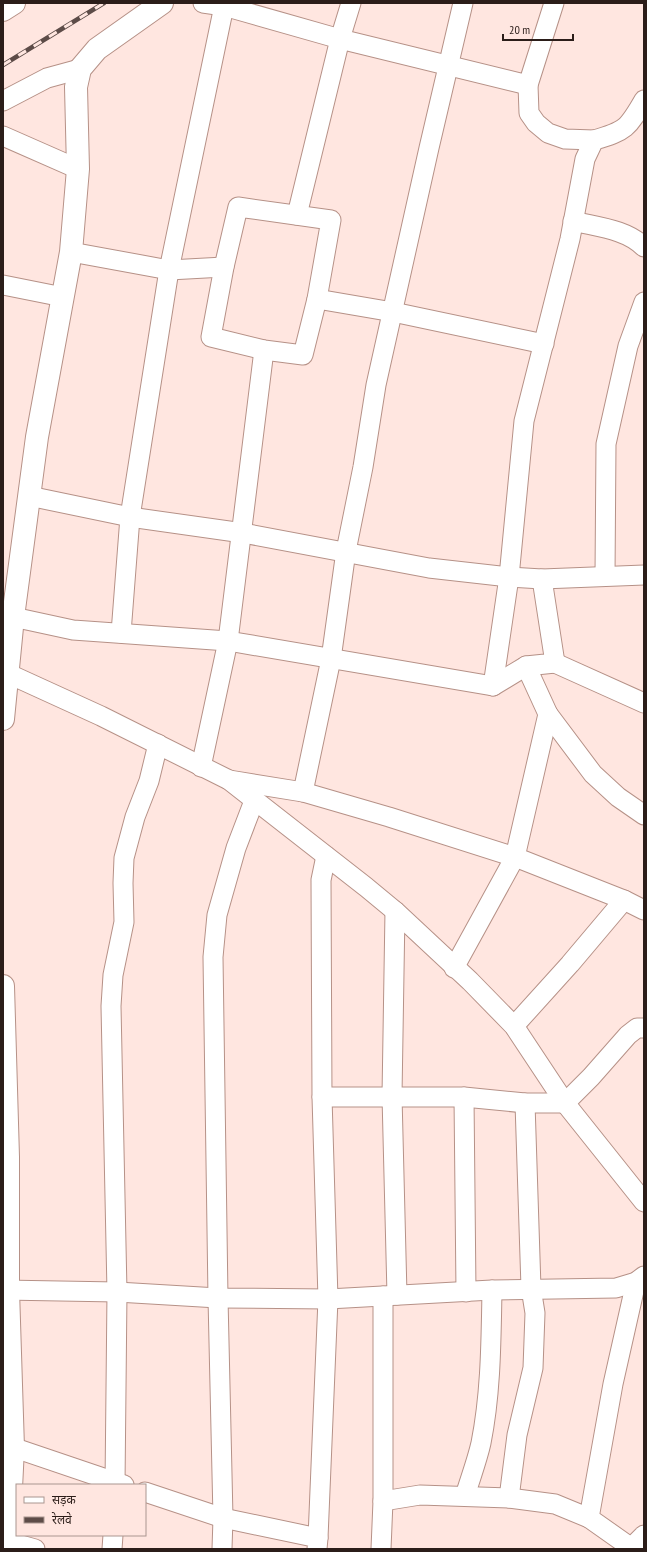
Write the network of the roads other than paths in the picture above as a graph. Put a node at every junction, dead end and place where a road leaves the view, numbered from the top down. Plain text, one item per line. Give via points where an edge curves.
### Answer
1 (14, 3) edge
2 (162, 3) edge
3 (204, 3) edge
4 (351, 3) edge
5 (463, 3) edge
6 (554, 3) edge
7 (224, 6) junction
8 (3, 10) edge
9 (340, 38) junction
10 (449, 64) junction
11 (80, 69) junction
12 (528, 85) junction
13 (644, 100) edge
14 (3, 101) edge
15 (3, 136) edge
16 (594, 140) junction
17 (78, 169) junction
18 (297, 216) junction
19 (573, 221) junction
20 (644, 247) edge
21 (71, 252) junction
22 (224, 267) junction
23 (169, 270) junction
24 (3, 285) edge
25 (63, 297) junction
26 (317, 299) junction
27 (644, 302) edge
28 (393, 312) junction
29 (544, 344) junction
30 (264, 350) junction
31 (29, 496) junction
32 (130, 517) junction
33 (242, 533) junction
34 (346, 551) junction
35 (644, 575) edge
36 (605, 576) junction
37 (509, 577) junction
38 (542, 579) junction
39 (13, 617) junction
40 (121, 633) junction
41 (7, 640) edge
42 (228, 641) junction
43 (331, 659) junction
44 (555, 662) junction
45 (526, 666) junction
46 (9, 674) junction
47 (493, 686) junction
48 (644, 703) edge
49 (548, 714) junction
50 (3, 719) edge
51 (158, 744) junction
52 (201, 766) junction
53 (229, 780) junction
54 (303, 792) junction
55 (254, 801) junction
56 (644, 815) edge
57 (326, 856) junction
58 (515, 857) junction
59 (624, 900) junction
60 (395, 910) junction
61 (644, 910) edge
62 (454, 968) junction
63 (3, 986) edge
64 (514, 1026) junction
65 (644, 1028) edge
66 (392, 1096) junction
67 (322, 1097) junction
68 (464, 1097) junction
69 (524, 1103) junction
70 (565, 1103) junction
71 (644, 1202) edge
72 (640, 1279) edge
73 (531, 1288) junction
74 (6, 1290) edge
75 (492, 1290) junction
76 (118, 1292) junction
77 (466, 1292) junction
78 (390, 1295) junction
79 (218, 1298) junction
80 (328, 1298) junction
81 (8, 1446) edge
82 (118, 1484) edge
83 (146, 1492) edge
84 (465, 1496) junction
85 (509, 1498) junction
86 (383, 1501) junction
87 (224, 1518) junction
88 (589, 1518) junction
89 (113, 1536) edge
90 (7, 1544) edge
91 (317, 1544) edge
92 (636, 1544) edge
93 (35, 1549) edge
94 (112, 1549) edge
95 (222, 1549) edge
96 (380, 1549) edge

1 - 8 street
2 - 11 street via 97,49
3 - 7 street
4 - 9 street
5 - 10 street
6 - 12 street
7 - 9 street
7 - 23 street
9 - 10 street
9 - 18 street
10 - 12 street
10 - 28 street
11 - 14 street via 47,78
11 - 17 street via 76,87
12 - 16 street via 529,113 536,123 548,133 565,139
13 - 16 street via 631,124 618,134
15 - 17 street
16 - 19 street via 585,159
17 - 21 street
18 - 22 street via 238,207
18 - 26 street via 331,220
19 - 20 street via 624,234
19 - 29 street
21 - 23 street
21 - 25 street
22 - 23 street
22 - 30 street via 212,337
23 - 32 street
24 - 25 street
25 - 31 street via 37,437
26 - 28 street
26 - 30 street via 303,355
27 - 36 street via 628,346 606,444
28 - 29 street
28 - 34 street via 376,385
29 - 37 street via 524,421
30 - 33 street
31 - 32 street
31 - 39 street
32 - 33 street
32 - 40 street
33 - 34 street
33 - 42 street
34 - 37 street via 429,568
34 - 43 street
35 - 36 street
36 - 38 street
37 - 38 street
37 - 47 street
38 - 44 street
39 - 40 street via 73,630
39 - 41 street
40 - 42 street
41 - 46 street
42 - 43 street
42 - 52 street
43 - 47 street
43 - 54 street
44 - 45 street
44 - 48 street
45 - 47 street
45 - 49 street
46 - 50 street
46 - 51 street
49 - 56 street via 593,774 618,797
49 - 58 street
51 - 52 street
51 - 76 street via 124,858 124,922 113,975 111,1006
52 - 53 street
53 - 54 street
53 - 55 street
54 - 58 street
55 - 57 street
55 - 79 street via 236,848 217,915 213,957
57 - 60 street
57 - 67 street via 321,880
58 - 59 street
58 - 62 street
59 - 61 street
59 - 64 street
60 - 62 street
60 - 66 street
62 - 64 street
63 - 74 street via 8,1157
64 - 70 street
65 - 70 street via 637,1028 628,1035
66 - 67 street
66 - 68 street
66 - 78 street
67 - 80 street
68 - 69 street
68 - 77 street
69 - 70 street
69 - 73 street
70 - 71 street
72 - 73 street via 616,1288
72 - 88 street via 613,1384
73 - 75 street
73 - 85 street via 535,1313 533,1368 517,1435
74 - 76 street
74 - 81 street
75 - 77 street
75 - 84 street via 486,1410
76 - 79 street
76 - 82 street
77 - 78 street
78 - 80 street
78 - 86 street
79 - 80 street
79 - 87 street
80 - 91 street
81 - 82 street
81 - 90 street
83 - 87 street
84 - 85 street
84 - 86 street via 420,1495
85 - 88 street via 555,1504
86 - 96 street
87 - 91 street
87 - 95 street
88 - 92 street
89 - 94 street
90 - 93 street

